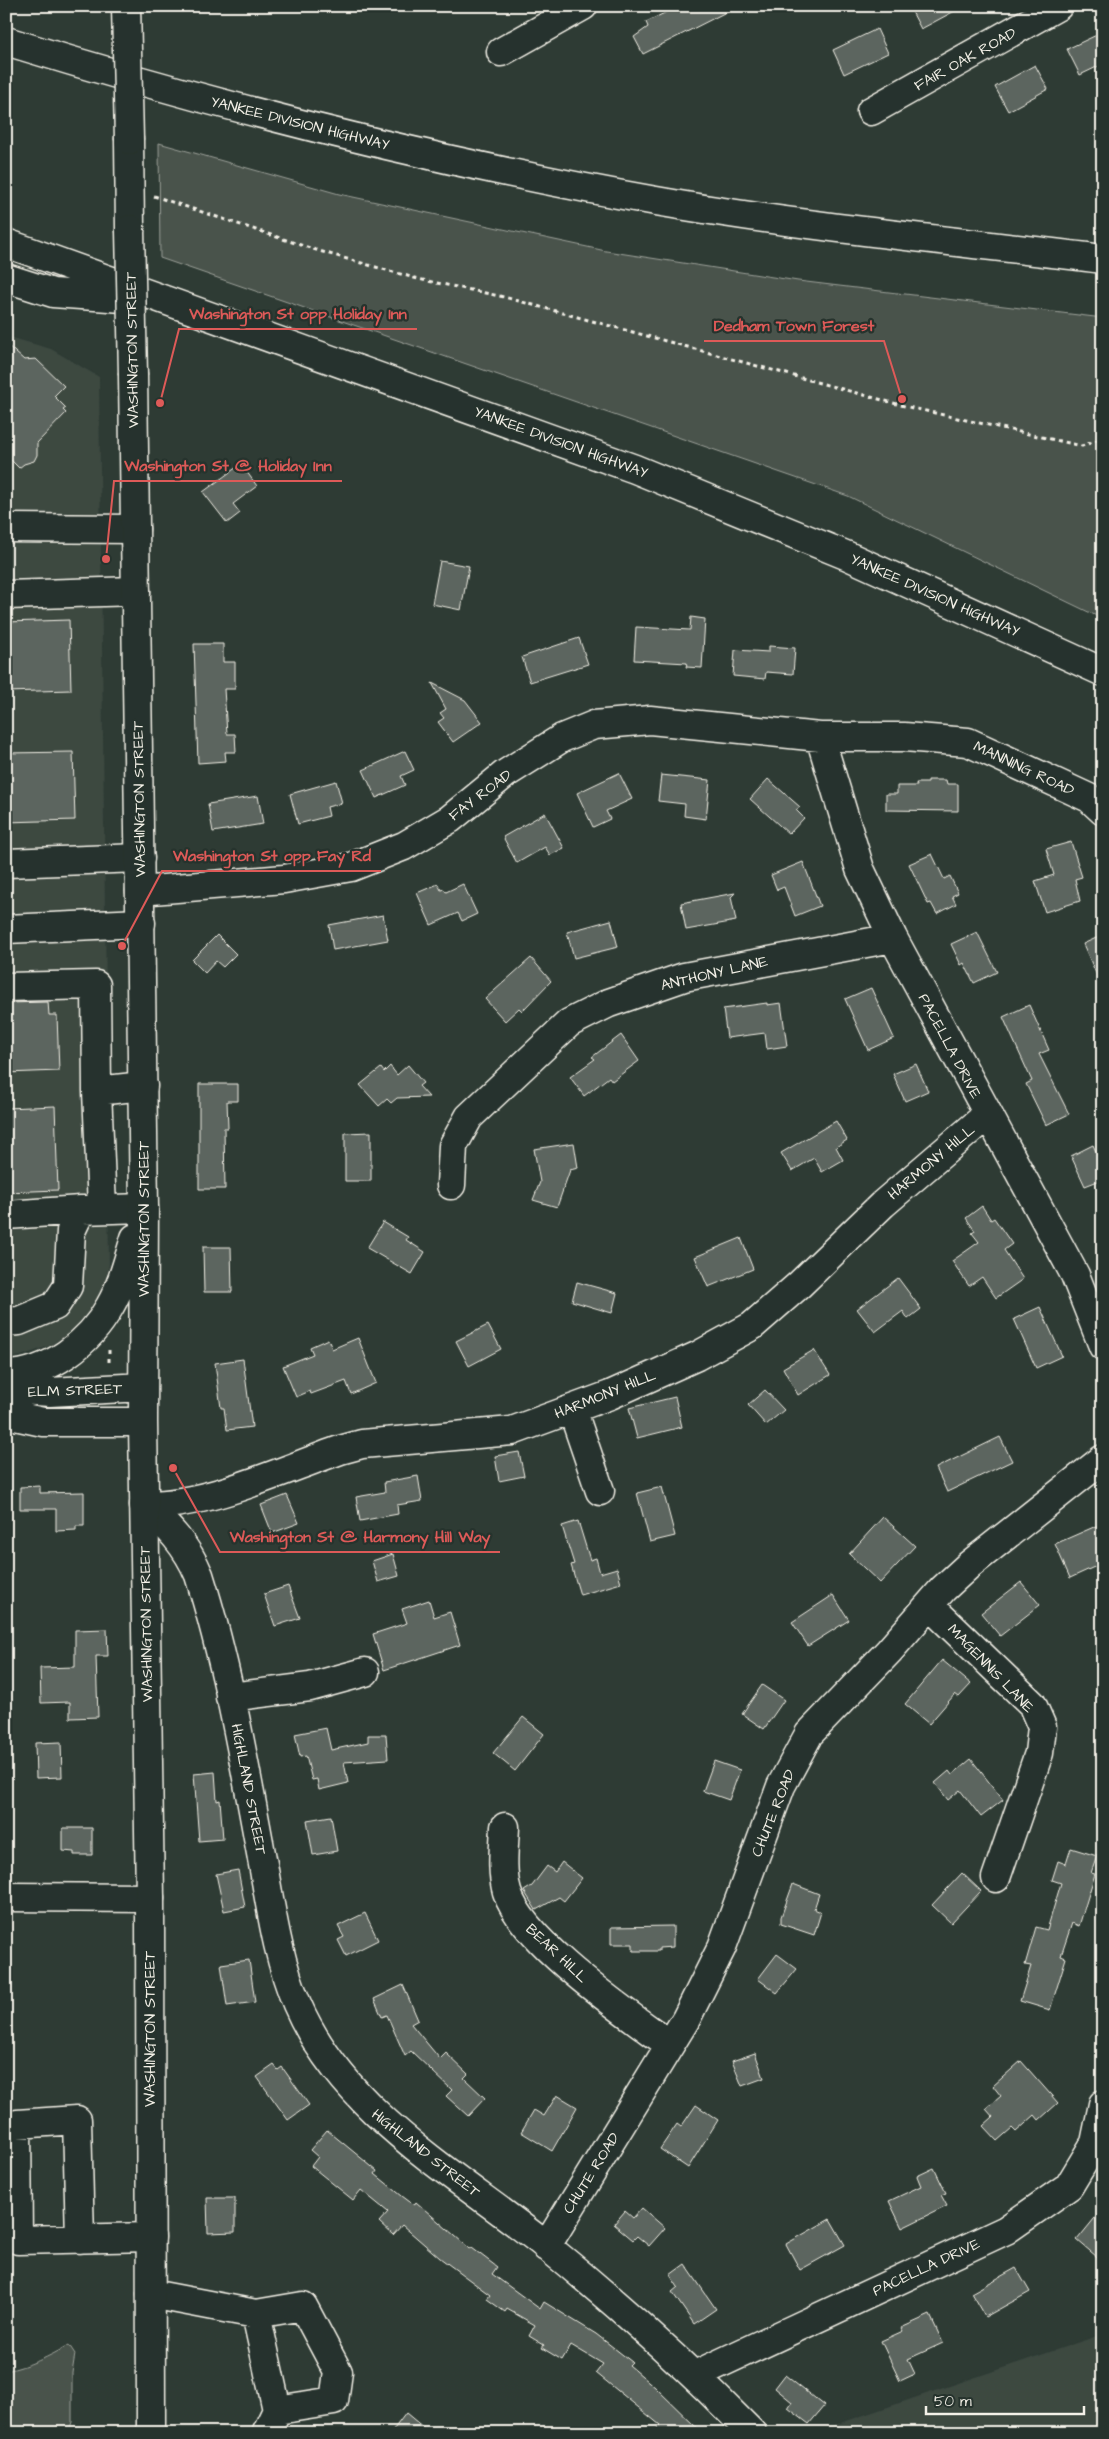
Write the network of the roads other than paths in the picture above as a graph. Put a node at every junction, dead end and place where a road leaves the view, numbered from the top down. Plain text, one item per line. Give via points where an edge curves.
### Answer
1 (126, 6) edge
2 (583, 6) edge
3 (1058, 6) edge
4 (6, 33) edge
5 (6, 41) edge
6 (32, 49) junction
7 (501, 52) dead end
8 (871, 111) dead end
9 (6, 243) edge
10 (1103, 259) edge
11 (6, 278) edge
12 (171, 301) junction
13 (6, 528) edge
14 (135, 528) junction
15 (136, 591) junction
16 (6, 595) edge
17 (1103, 672) edge
18 (820, 737) junction
19 (1103, 811) edge
20 (140, 858) junction
21 (6, 863) edge
22 (140, 891) junction
23 (141, 923) junction
24 (6, 929) edge
25 (893, 938) junction
26 (6, 987) edge
27 (143, 1086) junction
28 (97, 1091) junction
29 (987, 1115) junction
30 (451, 1184) dead end
31 (144, 1208) junction
32 (92, 1209) junction
33 (6, 1215) edge
34 (6, 1322) edge
35 (1103, 1346) edge
36 (6, 1375) edge
37 (143, 1387) junction
38 (6, 1389) edge
39 (572, 1409) junction
40 (6, 1414) edge
41 (143, 1422) junction
42 (1103, 1459) edge
43 (600, 1491) dead end
44 (144, 1505) junction
45 (929, 1605) junction
46 (365, 1672) dead end
47 (230, 1697) junction
48 (505, 1827) dead end
49 (996, 1878) dead end
50 (6, 1897) edge
51 (150, 1898) junction
52 (670, 2045) junction
53 (1103, 2104) edge
54 (151, 2237) junction
55 (80, 2238) junction
56 (546, 2246) junction
57 (151, 2294) junction
58 (256, 2314) junction
59 (695, 2375) junction
60 (271, 2421) edge
61 (151, 2433) edge
62 (752, 2433) edge

1 - 14 main road, WASHINGTON STREET, bridge
2 - 7 main road
3 - 8 main road, FAIR OAK ROAD
4 - 6 main road
5 - 6 main road, YANKEE DIVISION HIGHWAY
6 - 10 main road, YANKEE DIVISION HIGHWAY via 315,129 539,179 806,224
9 - 12 main road, YANKEE DIVISION HIGHWAY
11 - 12 main road via 53,293
12 - 17 main road, YANKEE DIVISION HIGHWAY via 707,497 848,556
13 - 14 main road
14 - 15 main road, WASHINGTON STREET
15 - 16 main road
15 - 20 main road, WASHINGTON STREET
18 - 19 main road, MANNING ROAD via 904,737 968,742 1089,798
18 - 22 main road, FAY ROAD via 650,720 594,725 562,738 505,774 442,824 404,846 352,867 284,879
18 - 25 main road, PACELLA DRIVE via 860,869
20 - 21 main road
20 - 22 main road, WASHINGTON STREET
22 - 23 main road, WASHINGTON STREET
23 - 24 main road
23 - 27 main road, WASHINGTON STREET
25 - 29 main road, PACELLA DRIVE
25 - 30 main road, ANTHONY LANE via 684,977 609,1003 569,1024 469,1117 453,1146
26 - 28 main road via 96,985
27 - 28 main road
27 - 31 main road, WASHINGTON STREET
28 - 32 main road
29 - 35 main road, PACELLA DRIVE via 1075,1275
29 - 39 main road, HARMONY HILL via 882,1204 752,1326 696,1356
31 - 32 main road
31 - 36 main road via 124,1275 110,1307 87,1337 52,1364
31 - 37 main road, WASHINGTON STREET
32 - 33 main road
32 - 34 main road via 71,1232 68,1286 55,1306 19,1321
37 - 38 main road, ELM STREET via 50,1392
37 - 41 main road, WASHINGTON STREET
39 - 43 main road
39 - 44 main road, HARMONY HILL via 512,1431 362,1444 201,1499
40 - 41 main road, ELM STREET via 43,1422
41 - 44 main road, WASHINGTON STREET
42 - 45 main road, CHUTE ROAD via 969,1565
44 - 47 main road, HIGHLAND STREET via 177,1536 193,1560 206,1598
44 - 51 main road, WASHINGTON STREET
45 - 49 main road, MAGENNIS LANE via 1032,1704 1042,1727 1039,1754
45 - 52 main road, CHUTE ROAD via 809,1734 780,1786 722,1947
46 - 47 main road via 310,1687
47 - 56 main road, HIGHLAND STREET via 281,1957 307,2024 330,2061 387,2124
48 - 52 main road, BEAR HILL via 507,1893 526,1926 602,1994
50 - 51 main road
51 - 54 main road, WASHINGTON STREET
52 - 56 main road, CHUTE ROAD
53 - 59 main road, PACELLA DRIVE via 1095,2143 1069,2186 1006,2230
54 - 55 main road
54 - 57 main road, WASHINGTON STREET
55 - 55 main road via 18,2240 17,2124 77,2120
56 - 59 main road, HIGHLAND STREET
57 - 58 main road
57 - 61 main road, WASHINGTON STREET
58 - 60 main road
58 - 60 main road via 303,2306 338,2372 334,2400
59 - 62 main road, HIGHLAND STREET

